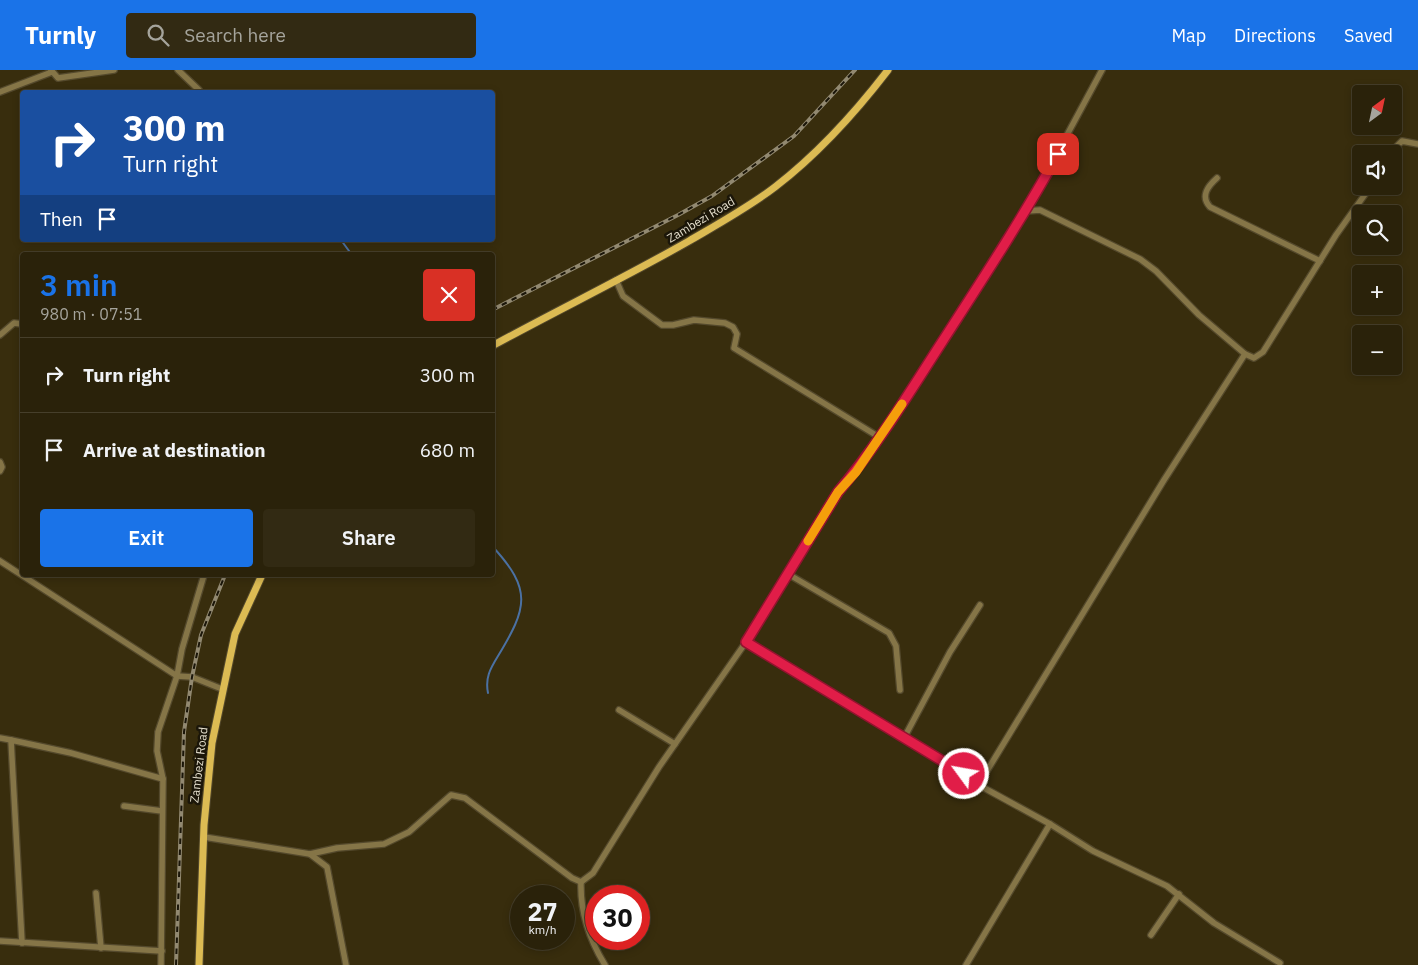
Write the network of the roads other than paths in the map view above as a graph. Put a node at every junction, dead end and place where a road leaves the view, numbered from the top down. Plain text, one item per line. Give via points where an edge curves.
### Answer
1 (114, 70) edge
2 (178, 70) edge
3 (888, 70) edge
4 (1102, 70) edge
5 (51, 71) edge
6 (199, 90) dead end
7 (0, 92) edge
8 (1418, 144) edge
9 (1398, 145) edge
10 (1217, 178) dead end
11 (1365, 195) edge
12 (1026, 211) junction
13 (1320, 261) junction
14 (616, 280) junction
15 (20, 324) edge
16 (0, 334) edge
17 (495, 344) edge
18 (1245, 354) junction
19 (879, 437) junction
20 (0, 462) edge
21 (0, 471) edge
22 (0, 561) edge
23 (20, 574) edge
24 (788, 574) junction
25 (25, 577) edge
26 (203, 577) edge
27 (261, 577) edge
28 (980, 605) dead end
29 (746, 642) junction
30 (177, 676) junction
31 (222, 689) junction
32 (900, 690) dead end
33 (620, 710) dead end
34 (0, 738) edge
35 (904, 738) junction
36 (12, 740) junction
37 (675, 744) junction
38 (163, 779) junction
39 (979, 784) junction
40 (124, 806) dead end
41 (162, 811) junction
42 (1050, 824) junction
43 (204, 837) junction
44 (310, 854) junction
45 (581, 882) junction
46 (96, 893) dead end
47 (1178, 894) junction
48 (1152, 935) dead end
49 (0, 941) edge
50 (22, 943) junction
51 (101, 948) junction
52 (162, 951) junction
53 (1280, 964) dead end
54 (161, 965) edge
55 (199, 965) edge
56 (346, 965) edge
57 (605, 965) edge
58 (966, 965) edge

1 - 5 street via 63,78 58,78
2 - 6 street
3 - 14 main road, Zambezi Road via 820,149 775,187 725,220
4 - 12 street
5 - 7 street
8 - 9 street via 1402,141
10 - 13 street via 1206,191 1205,198 1210,206
11 - 13 street
12 - 18 street via 1040,210 1140,259 1198,315
12 - 19 street
13 - 18 street via 1263,352 1254,358
14 - 17 main road, Zambezi Road
14 - 19 street via 623,296 662,325 694,320 725,323 733,327 737,334 734,348
15 - 16 street via 14,323
18 - 39 street via 1164,480
19 - 24 street via 838,492
20 - 21 street
22 - 23 street
24 - 29 street
24 - 32 street via 889,633 896,646
25 - 30 street
26 - 30 street
27 - 31 main road, Zambezi Road via 236,634
28 - 35 street via 950,652
29 - 35 street
29 - 37 street
30 - 31 street via 192,677
30 - 38 street via 158,732 157,751
31 - 43 main road, Zambezi Road via 212,743
33 - 37 street
34 - 36 street
35 - 39 street
36 - 38 street
36 - 50 street
37 - 45 street via 602,861
38 - 41 street
39 - 42 street
40 - 41 street
41 - 52 street
42 - 47 street via 1093,851
42 - 58 street
43 - 44 street
43 - 55 main road, Zambezi Road
44 - 45 street via 384,844 409,832 451,795 465,798
44 - 56 street via 326,867
45 - 57 street via 580,898 586,922 593,945
46 - 51 street
47 - 48 street
47 - 53 street via 1214,923
49 - 50 street
50 - 51 street
51 - 52 street
52 - 54 street

